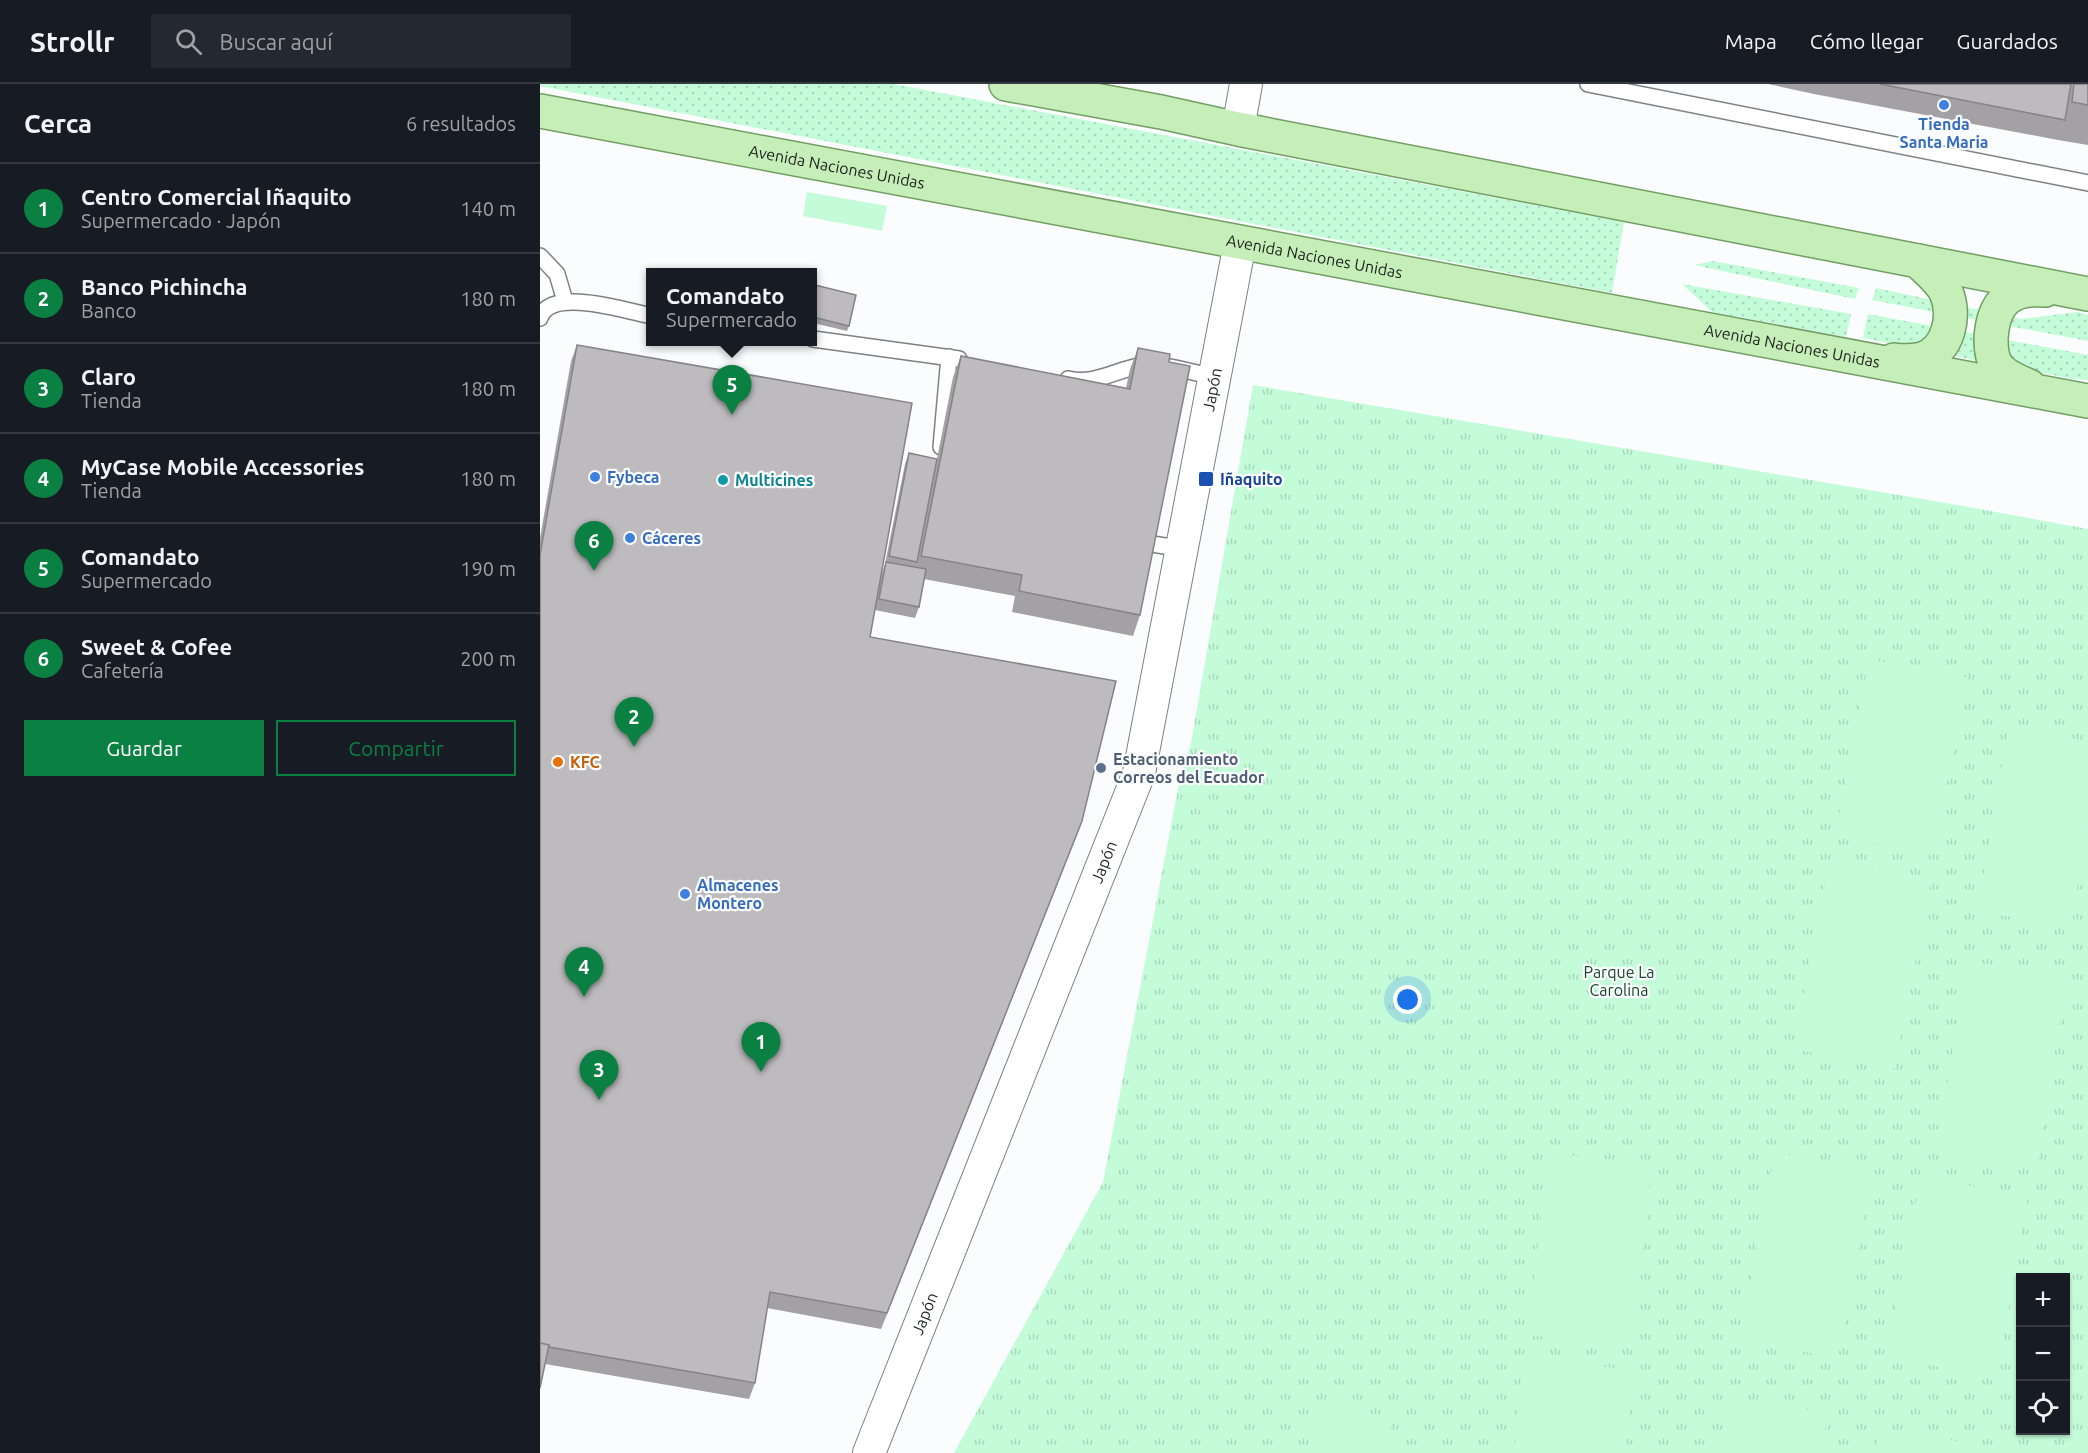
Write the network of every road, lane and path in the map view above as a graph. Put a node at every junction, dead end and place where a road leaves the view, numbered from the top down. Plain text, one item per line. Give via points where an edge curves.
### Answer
1 (1006, 84) edge
2 (1246, 84) edge
3 (1588, 84) edge
4 (540, 111) edge
5 (1238, 129) junction
6 (2088, 183) edge
7 (1240, 243) junction
8 (540, 256) edge
9 (1918, 261) junction
10 (2082, 293) edge
11 (565, 301) junction
12 (646, 315) edge
13 (540, 318) edge
14 (817, 340) edge
15 (1841, 356) junction
16 (950, 357) junction
17 (972, 361) edge
18 (1049, 376) edge
19 (1215, 377) junction
20 (2043, 393) junction
21 (2088, 401) edge
22 (940, 458) edge
23 (1122, 538) edge
24 (1183, 549) junction
25 (868, 1453) edge

1 - 5 main road
2 - 5 street
3 - 6 lane
4 - 7 main road, Avenida Naciones Unidas
5 - 9 main road
7 - 15 main road, Avenida Naciones Unidas
7 - 19 street, Japón
8 - 11 lane via 557,274
9 - 10 main road
9 - 15 main road via 1945,291 1951,311 1944,340 1923,359
10 - 20 main road via 2027,289 1999,306 1992,321 1991,350 1997,367
11 - 12 lane
11 - 13 lane via 549,306
14 - 16 lane
15 - 20 main road, Avenida Naciones Unidas
16 - 17 lane
16 - 22 lane via 948,435
18 - 19 lane via 1082,382 1143,365
19 - 24 street, Japón
20 - 21 main road, Avenida Naciones Unidas
23 - 24 lane
24 - 25 street, Japón via 1140,773

